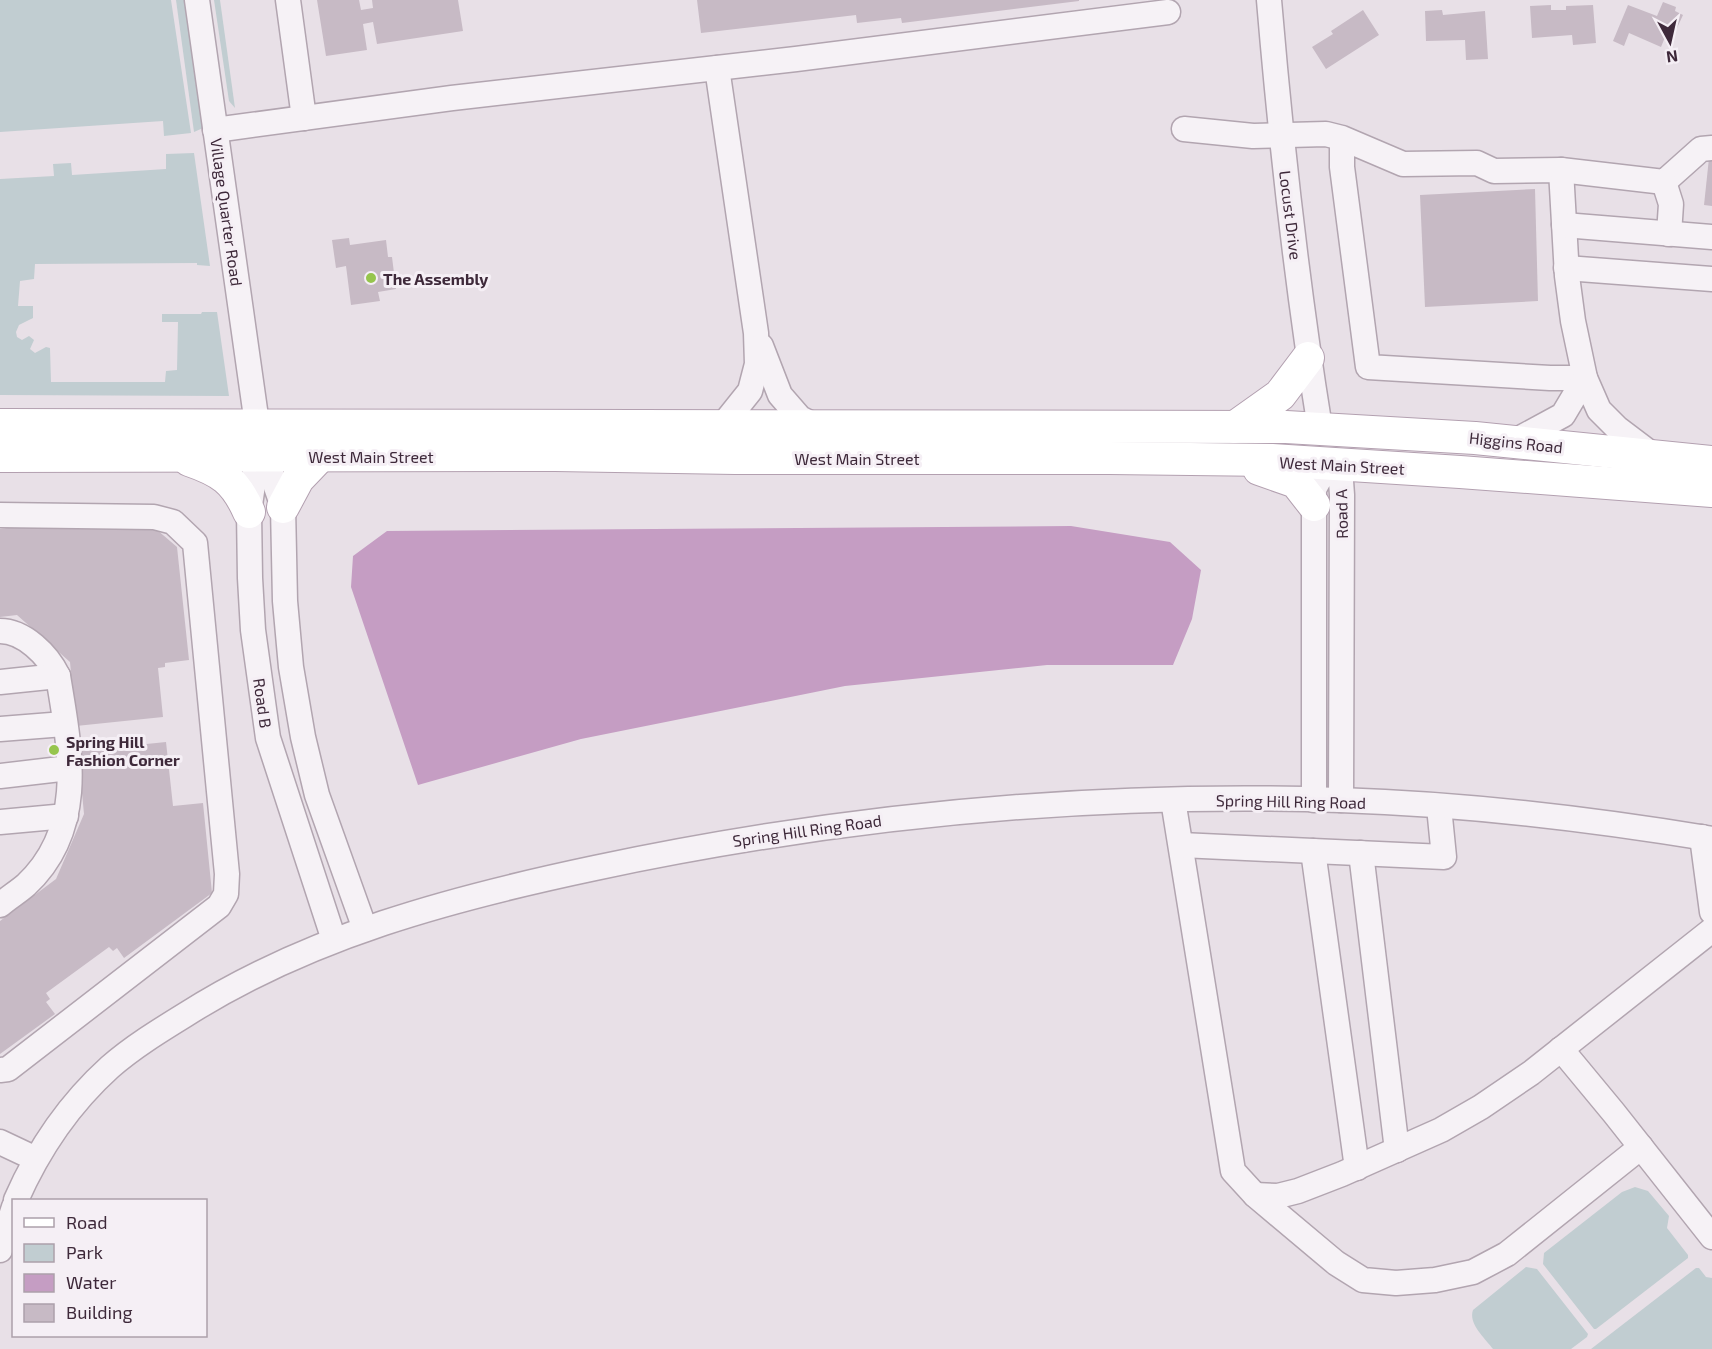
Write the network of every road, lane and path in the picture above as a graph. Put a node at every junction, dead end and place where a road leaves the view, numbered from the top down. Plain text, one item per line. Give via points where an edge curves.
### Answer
1 (197, 0) edge
2 (288, 0) edge
3 (1269, 0) edge
4 (1168, 12) dead end
5 (717, 68) junction
6 (304, 118) junction
7 (1184, 129) dead end
8 (215, 130) junction
9 (1281, 136) junction
10 (1342, 138) junction
11 (1712, 148) edge
12 (1561, 170) junction
13 (1664, 182) junction
14 (1564, 225) junction
15 (1669, 234) junction
16 (1712, 237) edge
17 (1566, 268) junction
18 (1712, 279) edge
19 (756, 333) junction
20 (1308, 358) junction
21 (1585, 378) junction
22 (257, 424) junction
23 (0, 425) edge
24 (722, 426) junction
25 (816, 426) junction
26 (1235, 427) junction
27 (1320, 428) junction
28 (1513, 442) junction
29 (0, 456) edge
30 (177, 456) junction
31 (259, 456) junction
32 (320, 456) junction
33 (1654, 456) junction
34 (1236, 460) junction
35 (1712, 462) edge
36 (1328, 464) junction
37 (1712, 491) edge
38 (1314, 505) junction
39 (284, 507) junction
40 (249, 512) junction
41 (0, 515) edge
42 (0, 631) edge
43 (58, 676) junction
44 (0, 682) edge
45 (300, 722) junction
46 (64, 724) junction
47 (266, 728) junction
48 (0, 729) edge
49 (69, 768) junction
50 (0, 776) edge
51 (1173, 800) junction
52 (1314, 800) junction
53 (1341, 800) junction
54 (1439, 807) junction
55 (66, 816) junction
56 (0, 822) edge
57 (1707, 838) edge
58 (1180, 845) junction
59 (1313, 851) junction
60 (1361, 853) junction
61 (0, 905) edge
62 (1712, 912) edge
63 (365, 929) junction
64 (1712, 930) edge
65 (334, 940) junction
66 (1561, 1049) junction
67 (0, 1070) edge
68 (0, 1142) edge
69 (1641, 1148) junction
70 (1397, 1150) junction
71 (36, 1159) junction
72 (1357, 1168) junction
73 (1255, 1195) junction
74 (16, 1199) edge
75 (12, 1213) edge
76 (1712, 1237) edge
77 (0, 1250) edge

1 - 8 street, Village Quarter Road
2 - 6 street
3 - 9 street, Locust Drive
4 - 5 street
5 - 6 street
5 - 19 street
6 - 8 street
7 - 9 street
8 - 22 street, Village Quarter Road
9 - 10 street via 1326,134
9 - 20 street, Locust Drive
10 - 12 street via 1403,164 1477,163 1494,171
10 - 21 street via 1342,167 1368,367
11 - 13 street via 1701,149
12 - 13 street
12 - 14 street
13 - 15 street via 1671,204
14 - 15 street
14 - 17 street
15 - 16 street
17 - 18 street
17 - 21 street
19 - 24 street via 757,364 750,392
19 - 25 street via 780,395 800,418
20 - 26 main road via 1280,395
20 - 27 street, Locust Drive
21 - 28 street via 1563,415
21 - 33 street via 1599,410
22 - 23 main road, West Main Street
22 - 24 main road, West Main Street
22 - 31 street, Road B
24 - 25 main road, West Main Street
25 - 26 main road, West Main Street
26 - 27 main road, West Main Street
27 - 28 main road, Higgins Road
27 - 36 main road
28 - 33 main road, Higgins Road
29 - 30 main road, West Main Street
30 - 31 main road, West Main Street
30 - 40 main road via 222,474 235,485
31 - 32 main road, West Main Street
31 - 39 street, Road B
31 - 40 street, Road B
32 - 34 main road, West Main Street
32 - 39 main road via 298,479
33 - 35 main road, Higgins Road
34 - 36 main road, West Main Street
34 - 38 main road via 1296,482
36 - 37 main road, West Main Street
36 - 38 street, Road A via 1314,489
36 - 53 street, Road A via 1341,481 1342,495
38 - 52 street, Road A
39 - 45 street, Road B via 285,601
40 - 47 street, Road B via 253,630
41 - 67 street via 154,517 173,522 195,543 227,874 226,894 219,906 8,1069
42 - 43 street via 9,631 30,643 53,665
43 - 44 street
43 - 46 street
45 - 47 street
45 - 63 street, Road B via 317,795
46 - 48 street
46 - 49 street
47 - 65 street, Road B
49 - 50 street
49 - 55 street
51 - 52 street, Spring Hill Ring Road
51 - 58 street
51 - 63 street, Spring Hill Ring Road via 979,810 783,833 566,874 462,899
52 - 53 street, Spring Hill Ring Road
53 - 54 street, Spring Hill Ring Road
54 - 57 street, Spring Hill Ring Road
54 - 60 street via 1444,857
55 - 56 street
55 - 61 street via 50,856 26,885
57 - 62 street
58 - 59 street
58 - 73 street via 1233,1171
59 - 60 street
59 - 72 street
60 - 70 street
63 - 65 street, Spring Hill Ring Road
64 - 66 street
65 - 71 street, Spring Hill Ring Road via 238,983 150,1037 76,1101
66 - 69 street
66 - 70 street via 1490,1101
68 - 71 street
69 - 73 street via 1507,1254 1473,1272 1435,1280 1363,1280 1336,1263
69 - 76 street
70 - 72 street
71 - 74 street, Spring Hill Ring Road
72 - 73 street via 1298,1191 1278,1196
75 - 77 street

